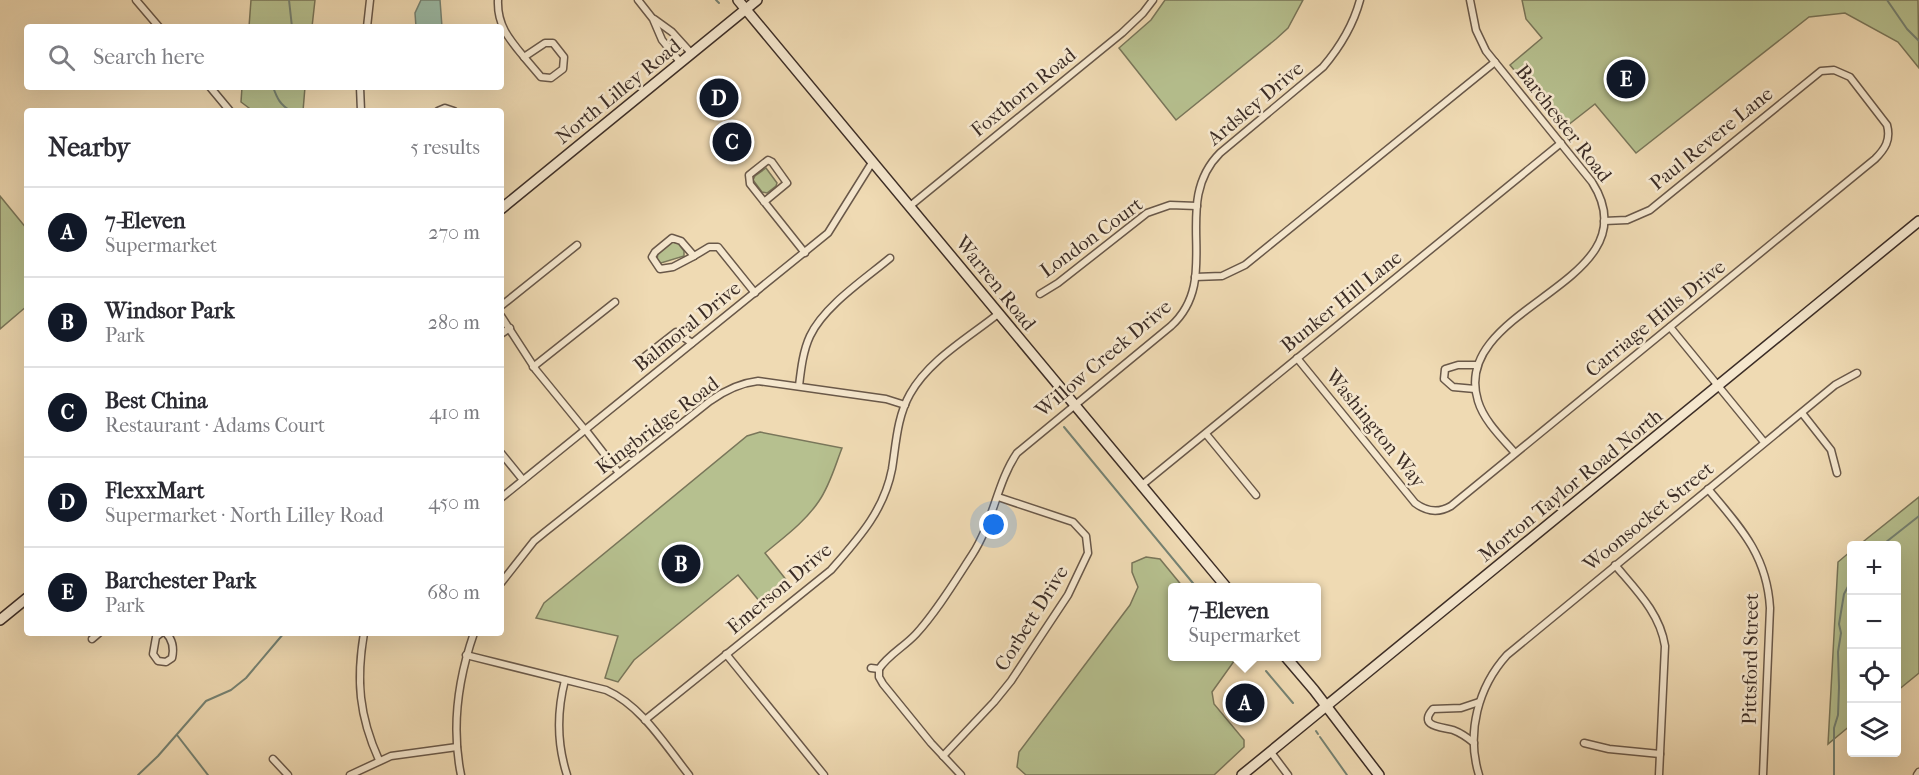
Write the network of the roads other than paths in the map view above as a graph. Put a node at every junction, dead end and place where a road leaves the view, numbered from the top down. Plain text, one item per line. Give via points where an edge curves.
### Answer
1 (136, 0) edge
2 (370, 0) edge
3 (498, 0) edge
4 (638, 0) edge
5 (738, 0) edge
6 (757, 0) edge
7 (1153, 0) edge
8 (1360, 0) edge
9 (1470, 0) edge
10 (746, 9) junction
11 (653, 19) junction
12 (156, 24) edge
13 (367, 24) edge
14 (501, 24) edge
15 (504, 31) edge
16 (692, 54) junction
17 (524, 57) junction
18 (1494, 62) junction
19 (681, 63) junction
20 (1834, 70) joint
21 (212, 90) edge
22 (360, 90) edge
23 (228, 108) edge
24 (361, 108) edge
25 (1561, 143) junction
26 (873, 161) junction
27 (764, 202) junction
28 (910, 206) junction
29 (1197, 206) junction
30 (504, 207) edge
31 (1919, 220) edge
32 (1604, 221) junction
33 (577, 245) dead end
34 (805, 253) junction
35 (694, 256) junction
36 (890, 258) dead end
37 (1195, 277) junction
38 (755, 293) junction
39 (1040, 294) dead end
40 (615, 302) dead end
41 (504, 304) edge
42 (998, 314) junction
43 (504, 320) edge
44 (1670, 327) junction
45 (510, 328) junction
46 (504, 332) edge
47 (692, 343) junction
48 (1297, 358) junction
49 (639, 362) dead end
50 (1477, 365) junction
51 (534, 367) junction
52 (1857, 373) dead end
53 (799, 386) junction
54 (1719, 386) junction
55 (1475, 389) junction
56 (905, 405) junction
57 (1074, 406) junction
58 (1802, 413) junction
59 (586, 432) junction
60 (1206, 434) junction
61 (1764, 442) junction
62 (1515, 453) junction
63 (504, 457) edge
64 (619, 473) junction
65 (1837, 473) dead end
66 (523, 480) junction
67 (1142, 485) junction
68 (1708, 489) junction
69 (1256, 495) dead end
70 (504, 496) edge
71 (998, 497) junction
72 (1433, 511) joint
73 (1615, 565) junction
74 (504, 580) edge
75 (1223, 583) edge
76 (24, 600) edge
77 (0, 620) edge
78 (96, 636) edge
79 (157, 636) edge
80 (168, 636) edge
81 (364, 636) edge
82 (473, 636) edge
83 (92, 639) dead end
84 (726, 654) junction
85 (466, 655) junction
86 (1289, 661) edge
87 (871, 668) dead end
88 (879, 669) junction
89 (565, 680) junction
90 (1479, 702) junction
91 (1327, 706) junction
92 (645, 720) junction
93 (1474, 743) junction
94 (1584, 743) dead end
95 (457, 747) junction
96 (1270, 751) junction
97 (1660, 754) junction
98 (943, 756) junction
99 (273, 759) dead end
100 (379, 760) junction
101 (288, 775) edge
102 (350, 775) edge
103 (461, 775) edge
104 (567, 775) edge
105 (689, 775) edge
106 (824, 775) edge
107 (961, 775) edge
108 (1242, 775) edge
109 (1288, 775) edge
110 (1379, 775) edge
111 (1479, 775) edge
112 (1659, 775) edge
113 (1763, 775) edge

1 - 12 street
2 - 13 street
3 - 14 street
4 - 11 street
5 - 10 street, Warren Road
6 - 10 street, North Lilley Road
7 - 28 street, Foxthorn Road via 1122,33
8 - 29 street, Ardsley Drive via 1346,35 1323,67 1214,159 1201,181
9 - 18 street, Barchester Road via 1479,37
10 - 16 street, North Lilley Road
10 - 26 street, Warren Road
11 - 16 street via 672,32
11 - 19 street via 662,40
15 - 17 street
16 - 19 street, North Lilley Road
17 - 17 street via 544,78 554,76 565,61 549,42
18 - 25 street, Barchester Road
18 - 37 street via 1245,265 1221,276
19 - 30 street, North Lilley Road
20 - 32 street, Paul Revere Lane via 1821,71 1650,210 1627,220
20 - 44 street, Carriage Hills Drive via 1850,77 1885,121 1888,139 1884,150
21 - 23 street
22 - 24 street
25 - 32 street, Barchester Road via 1596,188
25 - 48 street, Bunker Hill Lane
26 - 28 street, Warren Road
26 - 34 street, Balmoral Drive via 834,225
27 - 27 street via 748,179 768,160 788,183
27 - 34 street
28 - 42 street, Warren Road
29 - 37 street, Ardsley Drive
29 - 39 street, London Court via 1170,205 1147,213
31 - 54 street, Morton Taylor Road North
32 - 50 street via 1599,242 1588,260 1497,335
33 - 41 street
34 - 38 street, Balmoral Drive
35 - 35 street via 660,270 652,257 672,238 681,241
35 - 38 street via 709,247 718,247
36 - 53 street via 837,302 815,326 806,347
37 - 57 street, Willow Creek Drive via 1191,299 1178,320
38 - 47 street, Balmoral Drive
40 - 51 street
42 - 56 street, Emerson Drive via 930,369
42 - 57 street, Warren Road
43 - 45 street
44 - 54 street
44 - 62 street, Carriage Hills Drive
45 - 46 street
45 - 51 street
47 - 49 street via 676,332
47 - 59 street, Balmoral Drive
48 - 60 street, Bunker Hill Lane
48 - 72 street, Washington Way via 1415,503
50 - 55 street
50 - 55 street via 1445,369 1444,379 1453,387
51 - 59 street
52 - 58 street, Woonsocket Street via 1835,385
53 - 56 street, Kingbridge Road
53 - 64 street, Kingbridge Road via 758,381 728,390
54 - 61 street
54 - 91 street, Morton Taylor Road North
55 - 62 street via 1482,411
56 - 84 street, Emerson Drive via 887,487 871,523 831,570
57 - 67 street, Warren Road
57 - 71 street, Willow Creek Drive via 1017,453
58 - 61 street, Woonsocket Street
58 - 65 street via 1831,450
59 - 64 street
59 - 66 street, Balmoral Drive
60 - 67 street, Bunker Hill Lane
60 - 69 street
61 - 68 street, Woonsocket Street
62 - 72 street, Carriage Hills Drive via 1451,506
63 - 66 street
64 - 74 street, Kingbridge Road via 534,541
66 - 70 street, Balmoral Drive
67 - 75 street, Warren Road
68 - 73 street, Woonsocket Street
68 - 113 street, Pittsford Street via 1753,546 1767,584 1770,608
71 - 88 street, Willow Creek Drive via 980,542 935,608 916,634
71 - 98 street, Corbett Drive via 1073,522 1086,536 1088,553 1071,590 1011,681
73 - 90 street, Woonsocket Street via 1507,655 1491,675
73 - 97 street via 1653,611 1663,634
76 - 77 street
78 - 83 street
79 - 80 street via 153,654 158,661 166,662 174,651
81 - 100 street via 360,696 368,734
82 - 85 street
84 - 92 street, Emerson Drive
84 - 106 street
85 - 89 street
85 - 95 street via 458,699
86 - 91 street
87 - 88 street
88 - 98 street via 883,684
89 - 92 street via 616,694
89 - 104 street via 559,732
90 - 93 street, Woonsocket Street
90 - 93 street via 1461,708 1433,709 1429,718 1435,727 1459,733
91 - 96 street, Morton Taylor Road North
91 - 110 street
92 - 105 street
93 - 111 street, Woonsocket Street
94 - 97 street
95 - 100 street via 402,753
95 - 103 street
96 - 108 street, Morton Taylor Road North
96 - 109 street
97 - 112 street
98 - 107 street
99 - 101 street
100 - 102 street

